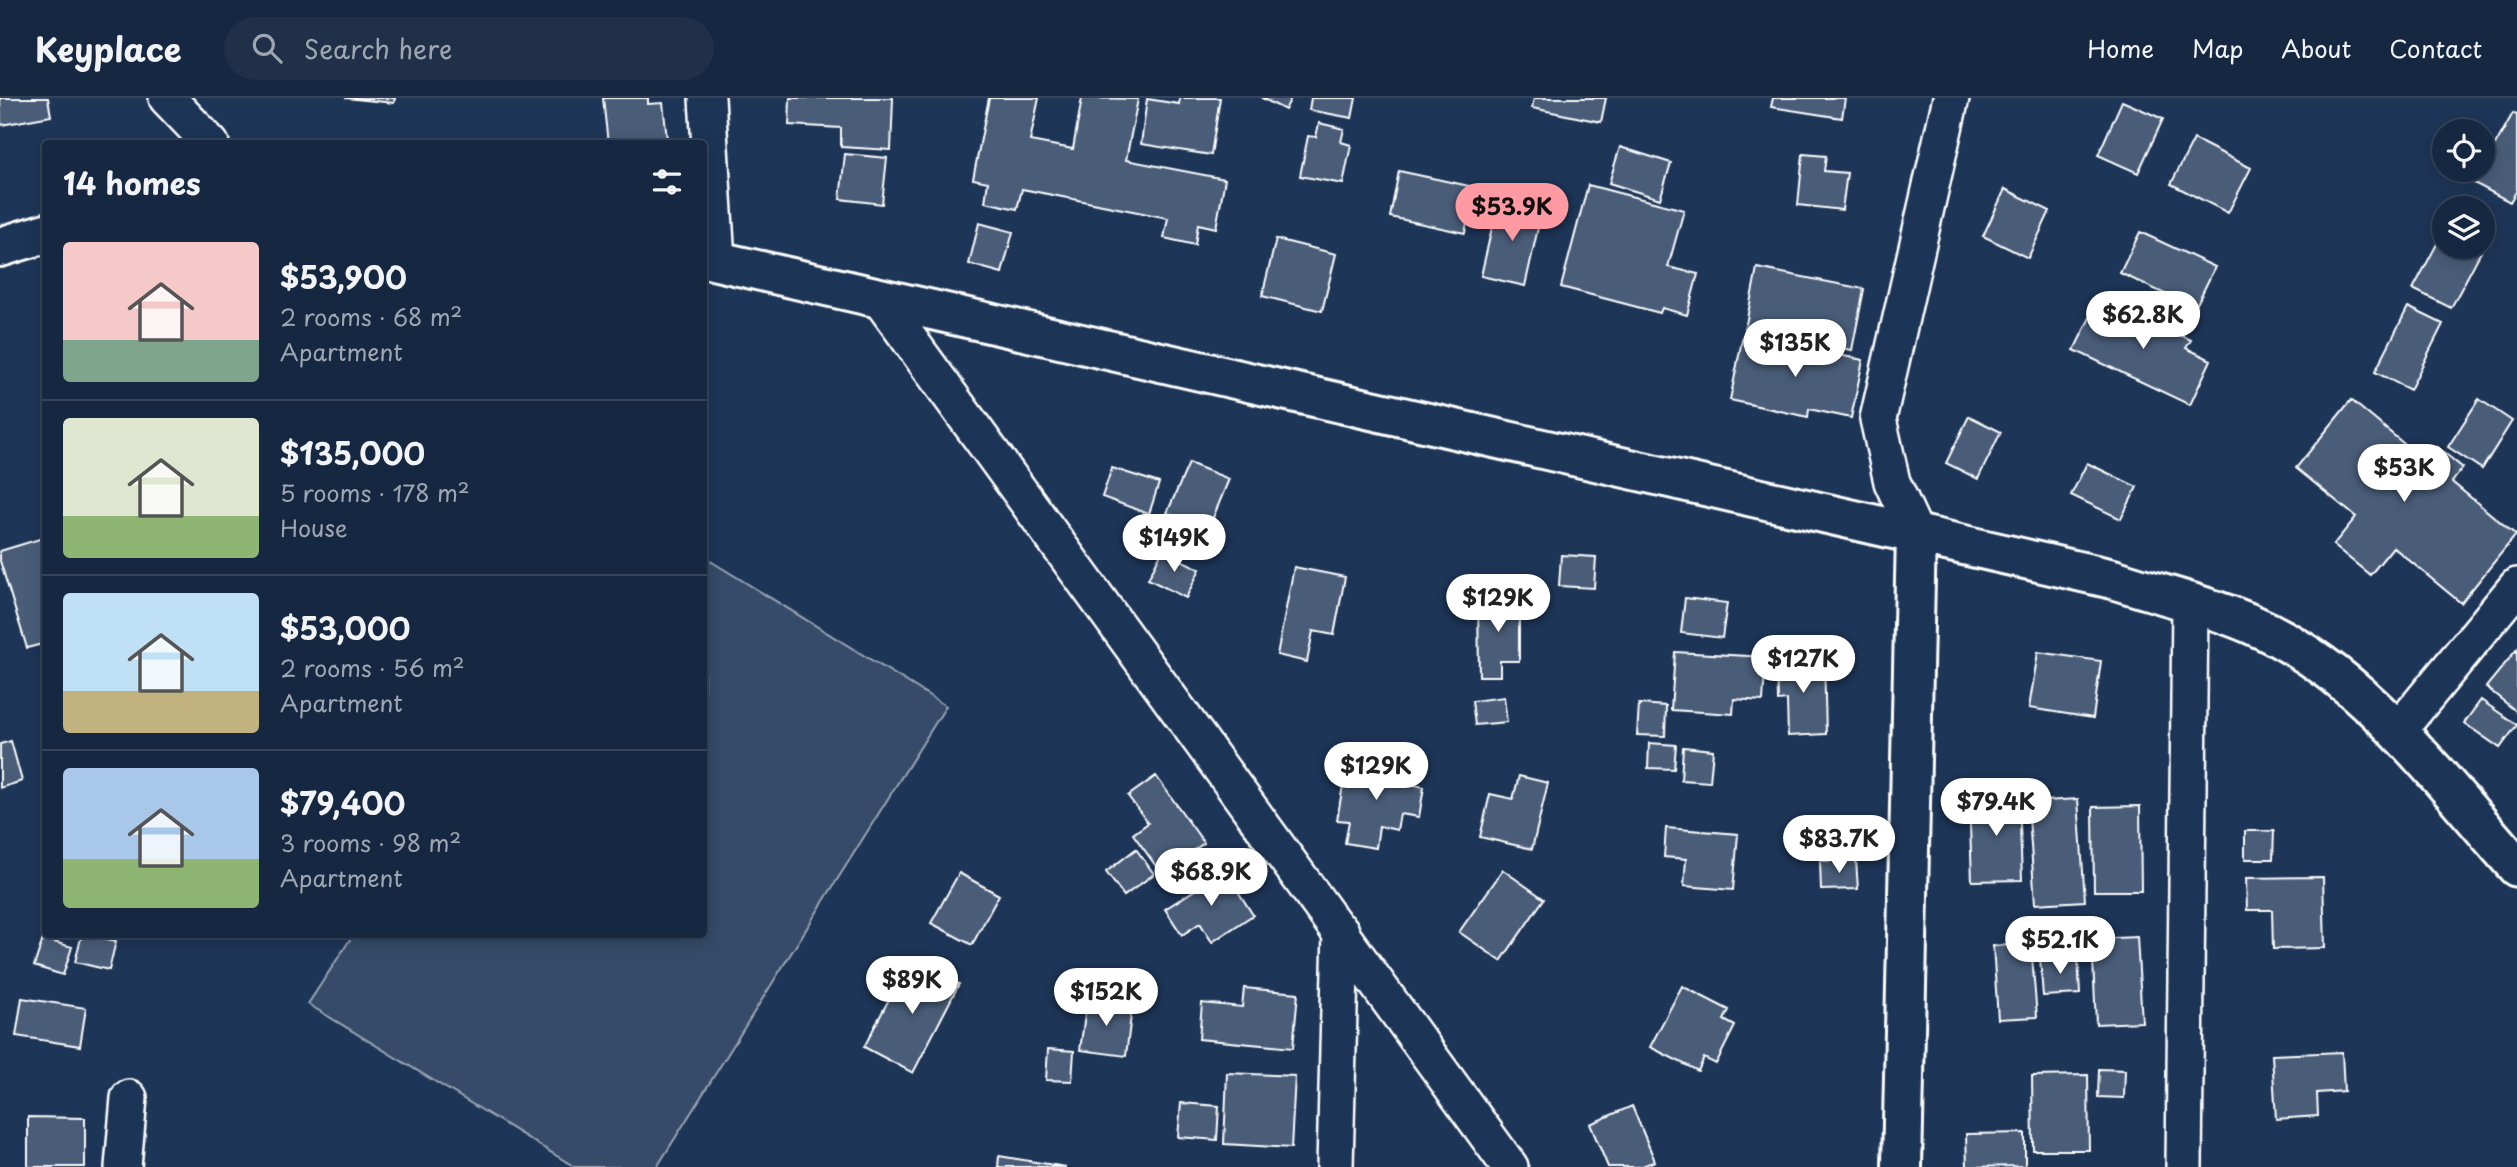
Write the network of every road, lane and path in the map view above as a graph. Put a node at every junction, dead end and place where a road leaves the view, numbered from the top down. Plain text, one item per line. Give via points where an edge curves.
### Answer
1 (167, 98) edge
2 (707, 98) edge
3 (1951, 98) edge
4 (207, 140) edge
5 (42, 234) edge
6 (0, 247) edge
7 (710, 260) edge
8 (880, 299) junction
9 (1916, 534) junction
10 (2517, 586) edge
11 (2190, 604) junction
12 (2397, 732) junction
13 (2517, 867) edge
14 (1340, 931) junction
15 (129, 1098) dead end
16 (122, 1167) edge
17 (1335, 1167) edge
18 (1510, 1167) edge
19 (1902, 1167) edge
20 (2184, 1167) edge

1 - 4 street
2 - 7 street
3 - 9 street via 1878,419 1892,481
5 - 6 highway
7 - 8 highway
8 - 9 highway
8 - 14 street
9 - 11 highway via 2113,579
9 - 19 highway
10 - 12 street
11 - 12 highway via 2251,624 2320,663 2375,707
11 - 20 street
12 - 13 highway
14 - 17 street
14 - 18 street
15 - 16 street

